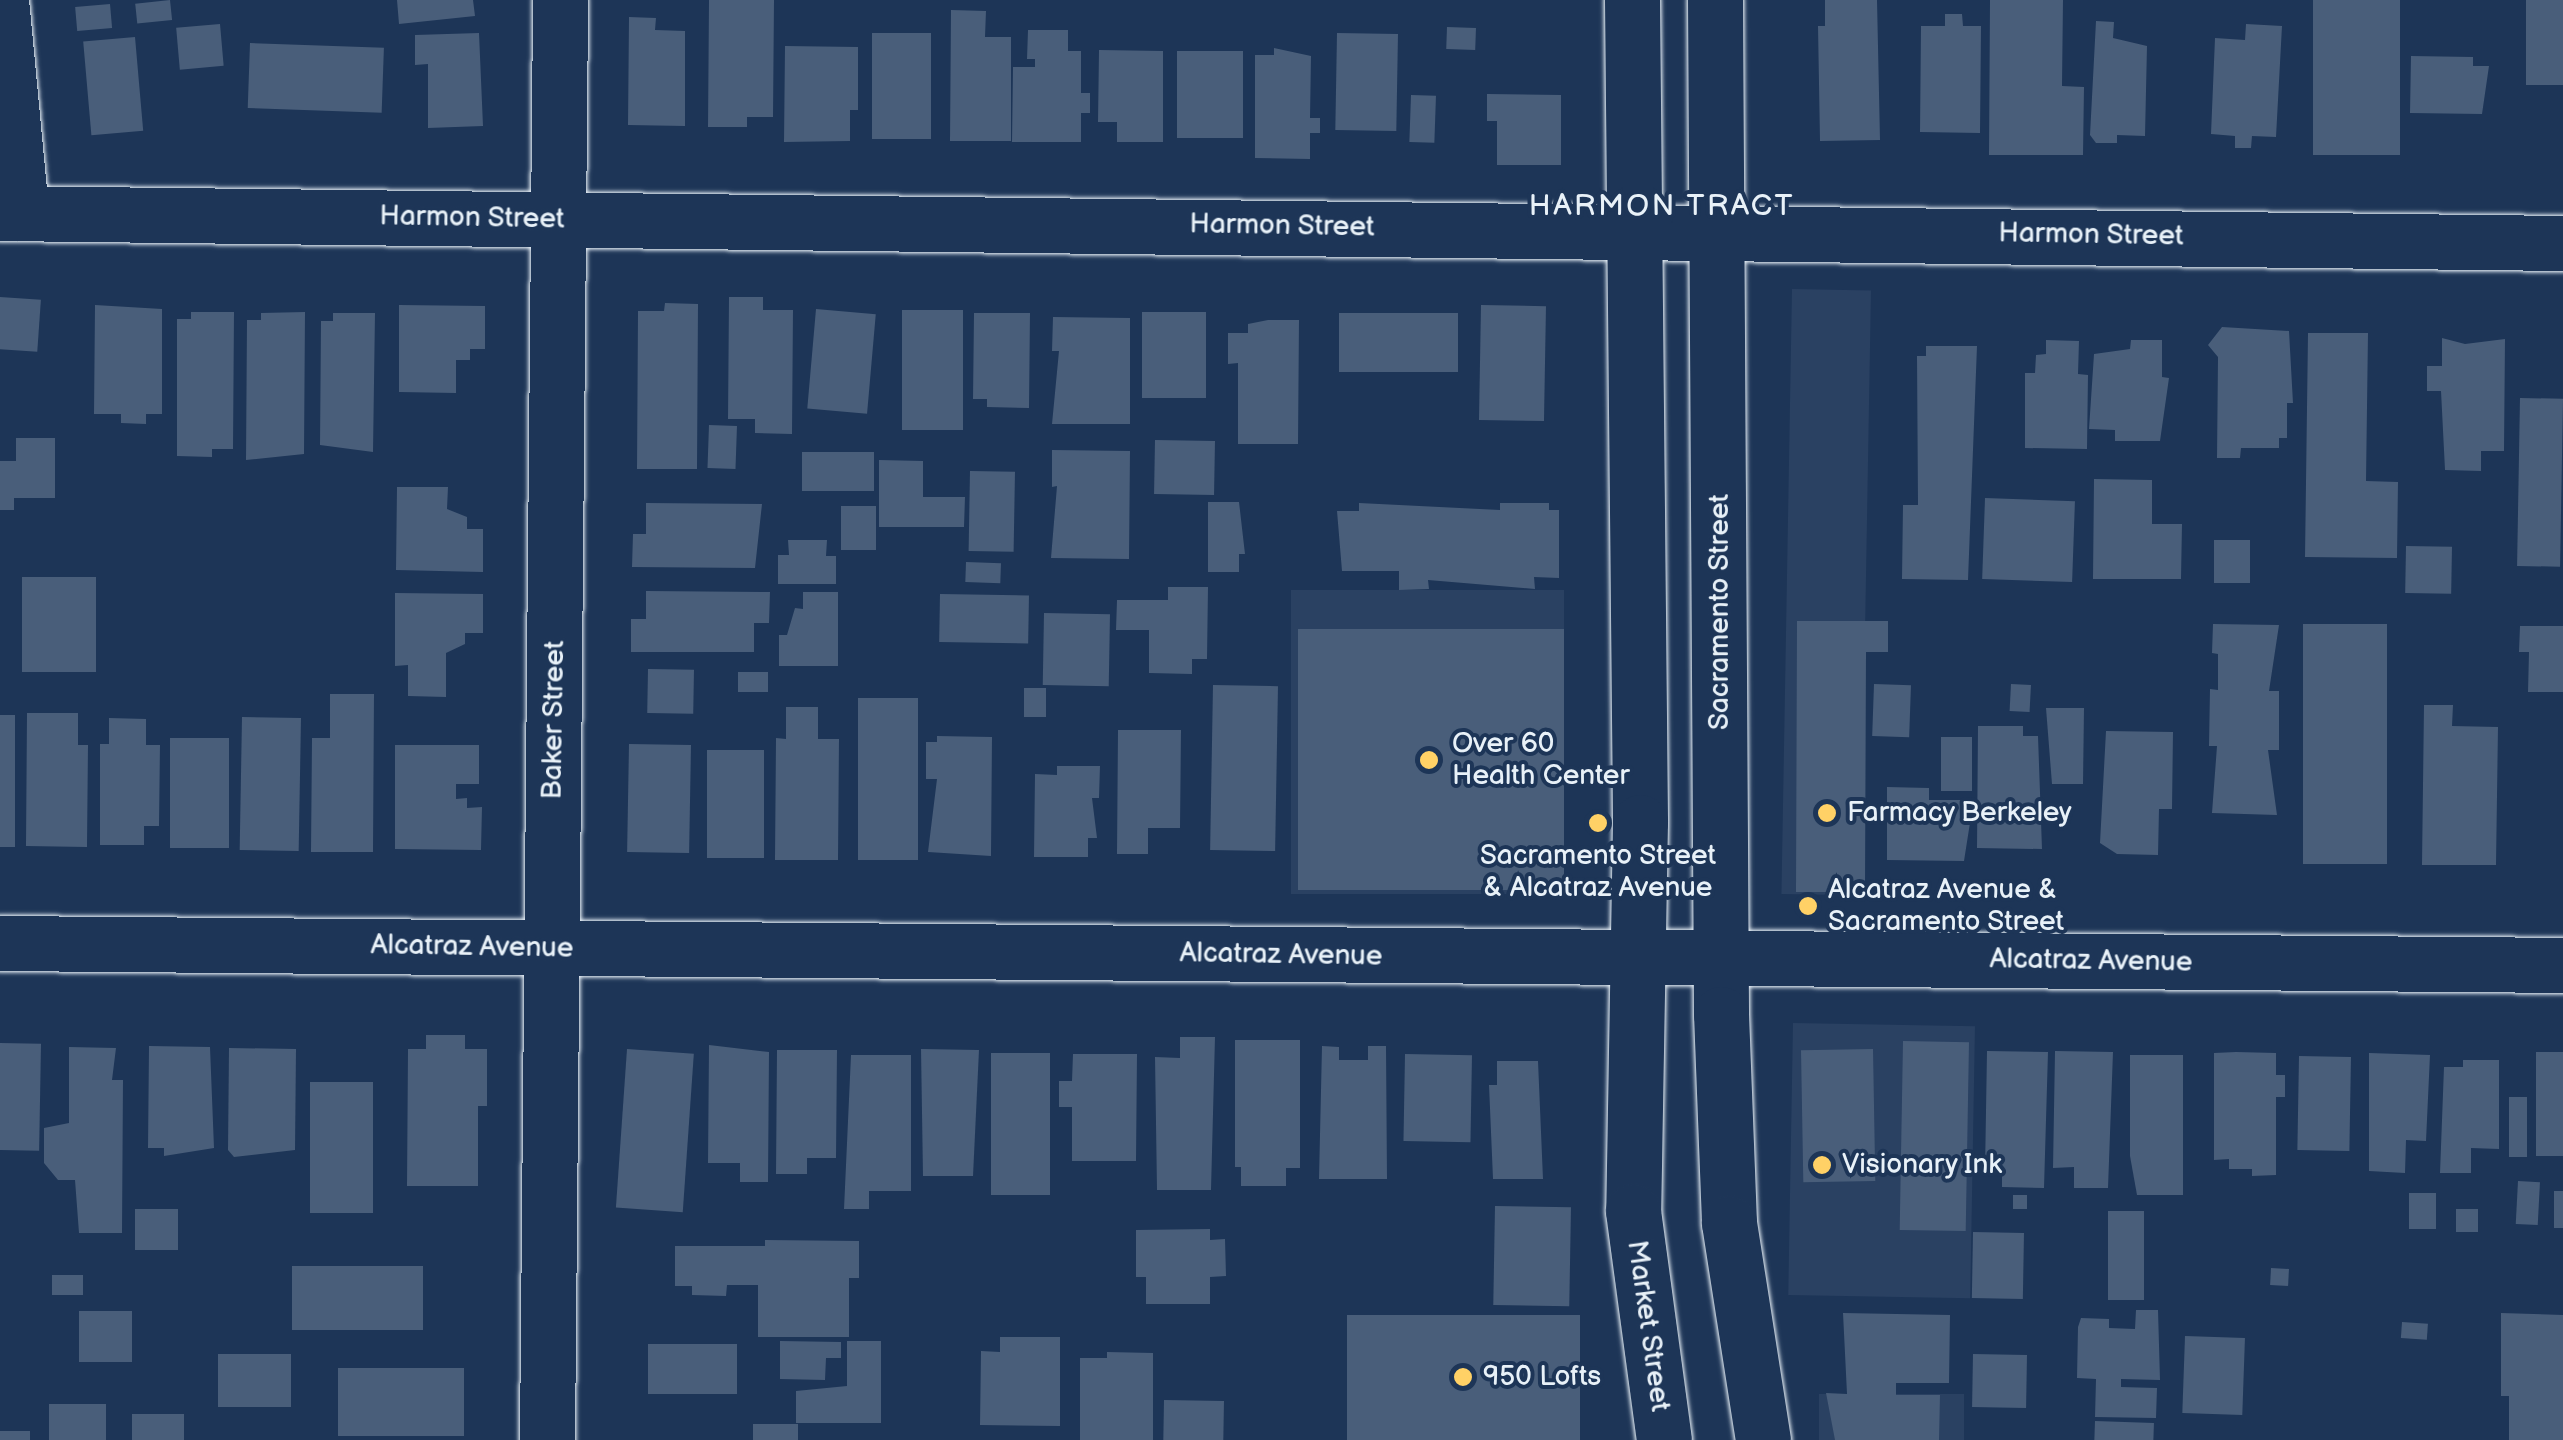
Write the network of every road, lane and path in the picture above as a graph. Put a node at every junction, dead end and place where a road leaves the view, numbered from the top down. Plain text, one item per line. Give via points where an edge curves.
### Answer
1 (1, 0) edge
2 (560, 0) edge
3 (1632, 0) edge
4 (1715, 0) edge
5 (11, 213) edge
6 (560, 218) junction
7 (1635, 230) junction
8 (1717, 230) junction
9 (2563, 243) edge
10 (0, 943) edge
11 (550, 948) junction
12 (1639, 958) junction
13 (1721, 958) junction
14 (2563, 966) edge
15 (546, 1440) edge
16 (1664, 1440) edge
17 (1763, 1440) edge

1 - 5 street
2 - 6 street, Baker Street
3 - 7 street
4 - 8 street, Sacramento Street
5 - 6 street, Harmon Street
6 - 7 street, Harmon Street
6 - 11 street, Baker Street
7 - 8 street, Harmon Street
7 - 12 street
8 - 9 street, Harmon Street
8 - 13 street, Sacramento Street
10 - 11 street, Alcatraz Avenue
11 - 12 street, Alcatraz Avenue
11 - 15 street, Baker Street
12 - 13 street, Alcatraz Avenue
12 - 16 street, Market Street via 1633,1211
13 - 14 street, Alcatraz Avenue
13 - 17 street, Sacramento Street via 1729,1223

